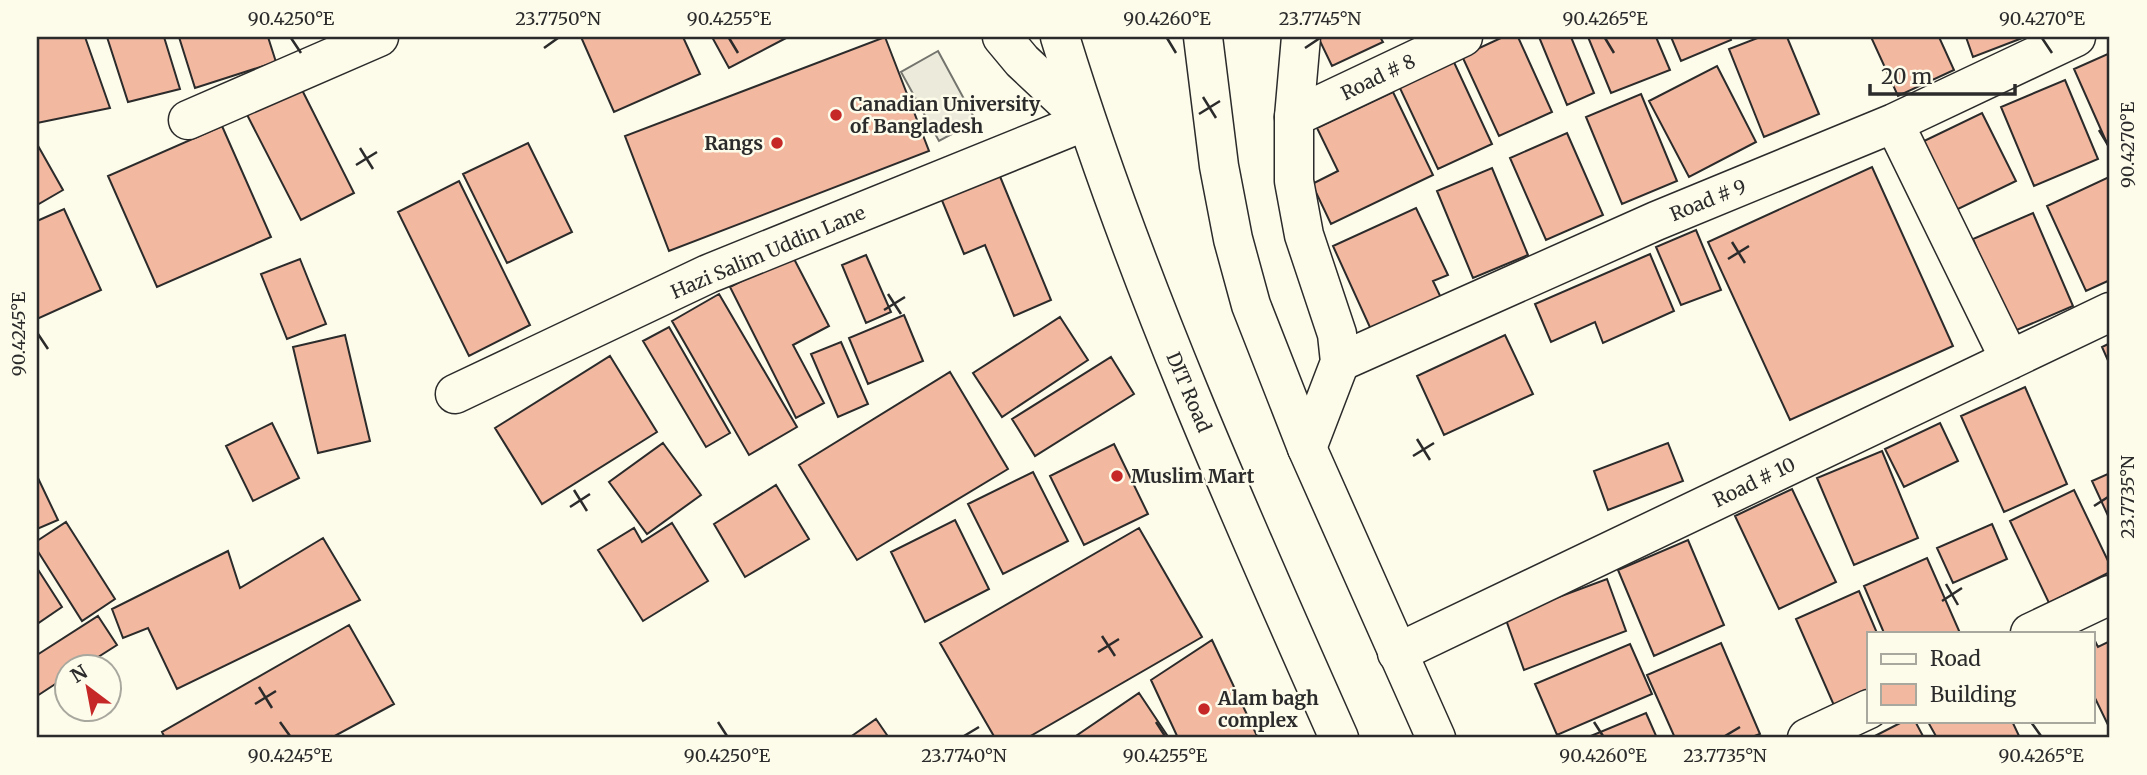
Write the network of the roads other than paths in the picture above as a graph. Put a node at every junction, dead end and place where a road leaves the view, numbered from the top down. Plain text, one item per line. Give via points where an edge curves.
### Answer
1 (379, 37) edge
2 (1002, 37) edge
3 (1060, 37) edge
4 (1203, 37) edge
5 (1301, 37) edge
6 (1463, 37) edge
7 (2076, 37) edge
8 (1294, 117) junction
9 (188, 120) dead end
10 (1086, 121) junction
11 (1894, 123) junction
12 (2110, 312) edge
13 (2010, 360) junction
14 (1340, 362) junction
15 (455, 394) dead end
16 (1307, 449) junction
17 (2110, 595) edge
18 (2032, 632) edge
19 (1397, 653) junction
20 (1867, 710) edge
21 (1339, 738) edge
22 (1436, 738) edge
23 (1808, 738) edge

1 - 9 street
2 - 10 street
3 - 10 street, DIT Road
4 - 16 street via 1233,239 1251,305
5 - 8 street
6 - 8 street, Road # 8
7 - 11 street, Road # 9
8 - 14 street via 1294,181 1304,235 1337,334
10 - 15 street, Hazi Salim Uddin Lane via 708,274
10 - 21 street, DIT Road via 1177,362
11 - 13 street
11 - 14 street, Road # 9 via 1656,221
12 - 13 street, Road # 10
13 - 19 street, Road # 10
14 - 16 street
16 - 19 street
17 - 18 street
19 - 22 street
20 - 23 street

